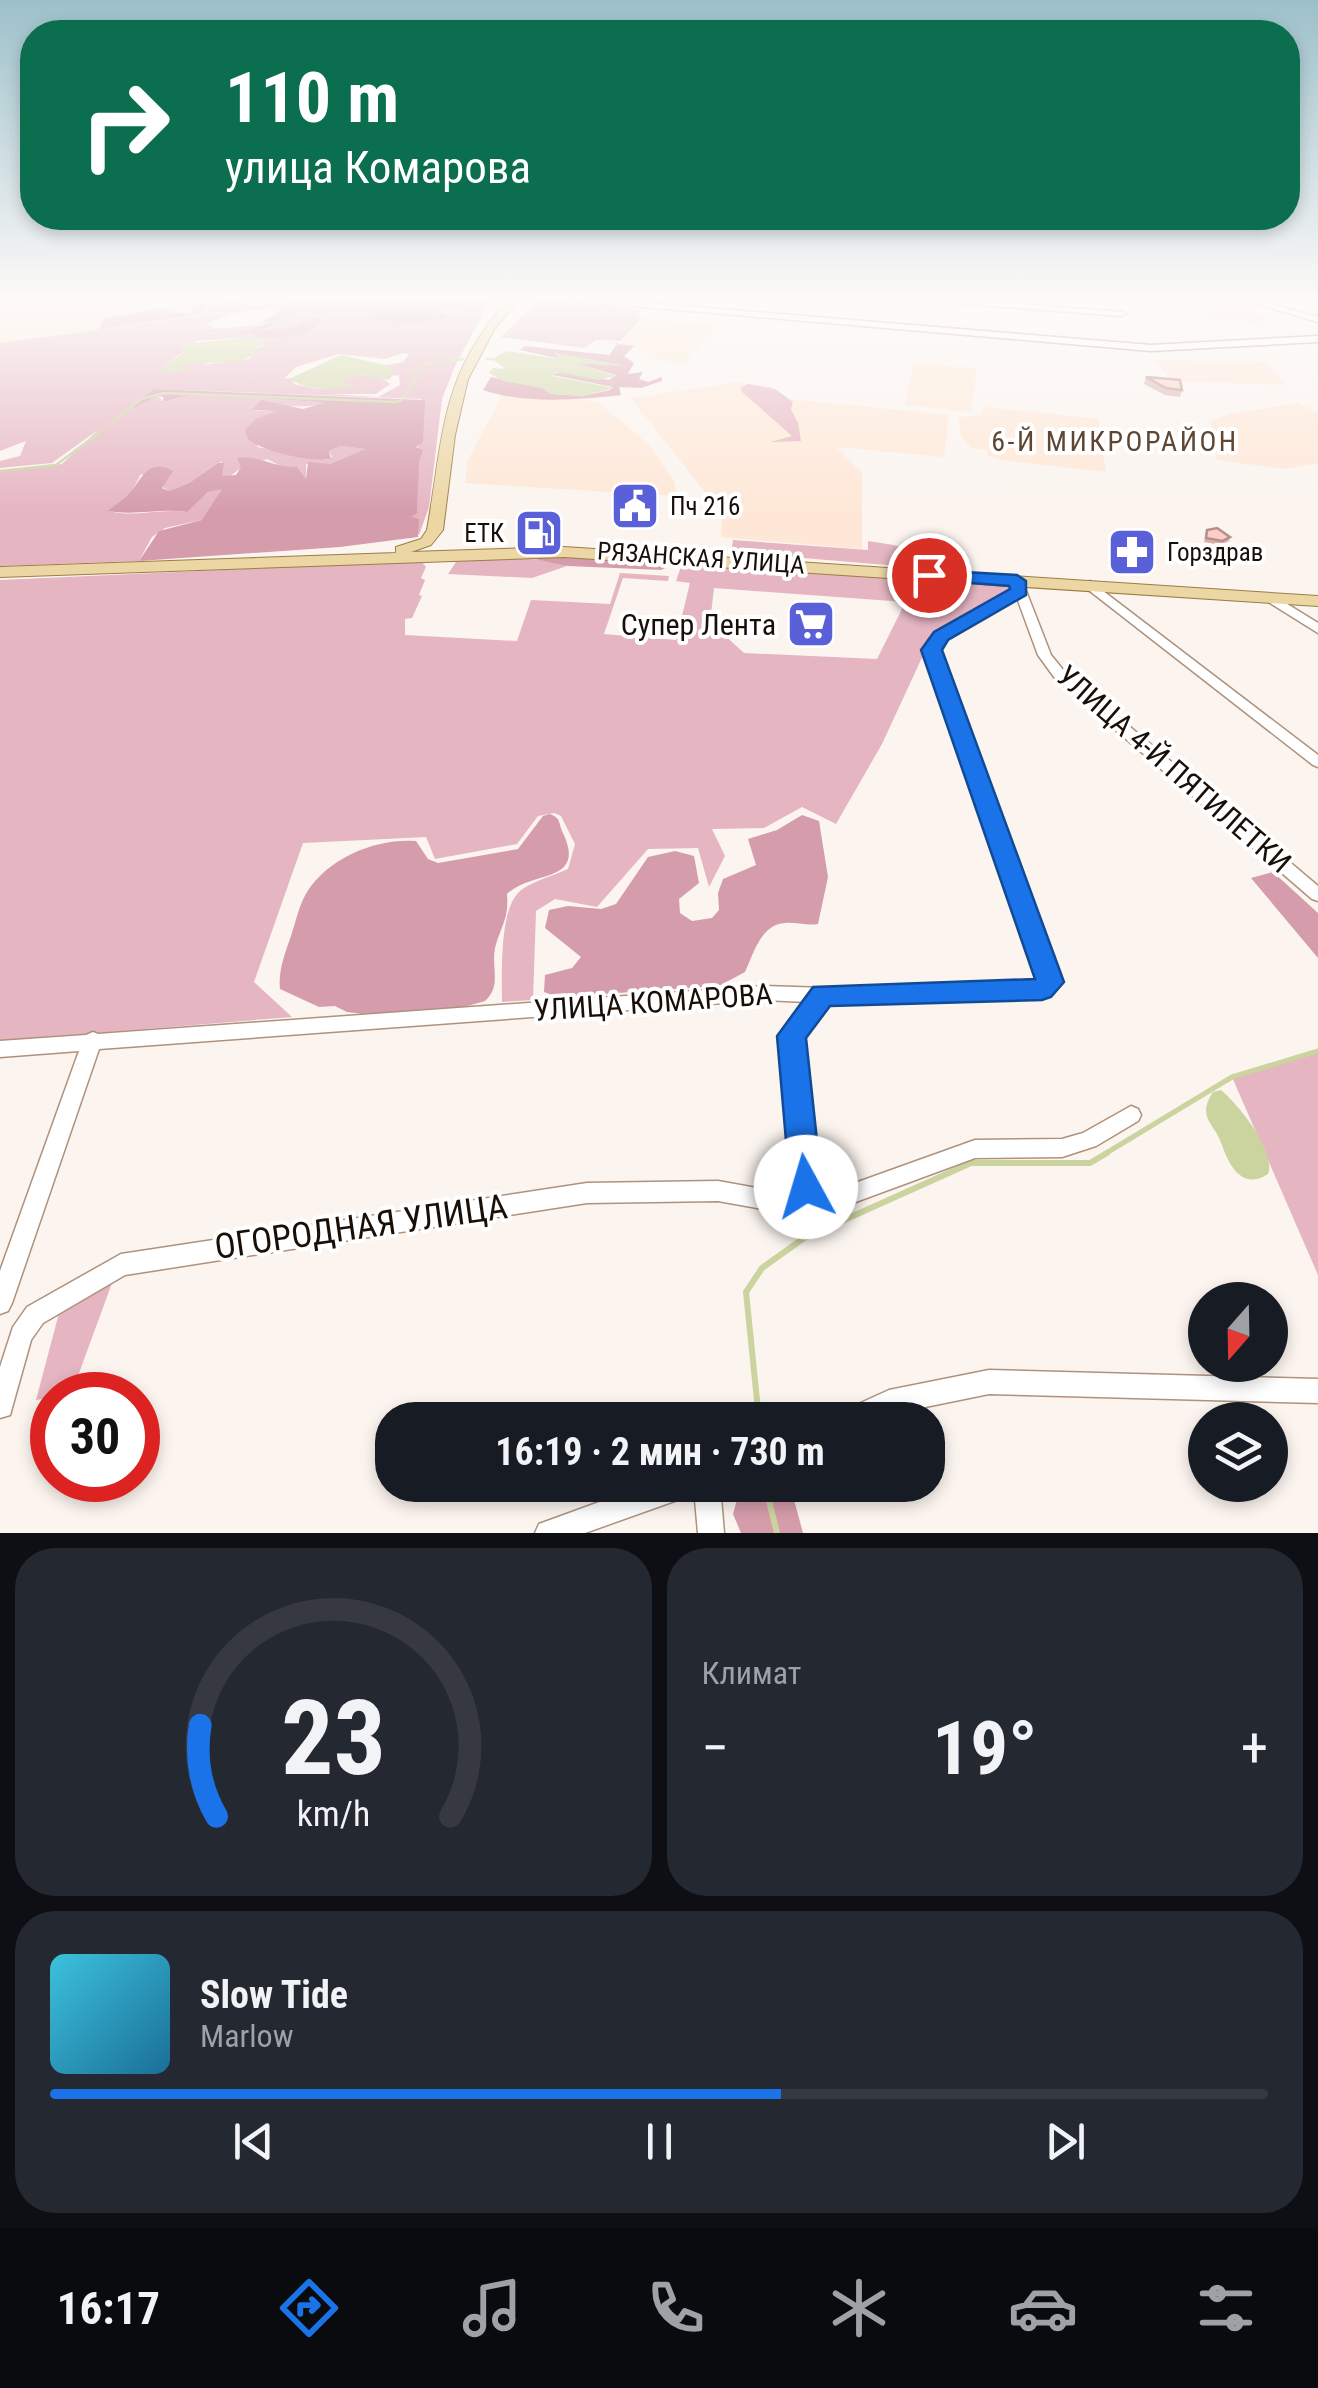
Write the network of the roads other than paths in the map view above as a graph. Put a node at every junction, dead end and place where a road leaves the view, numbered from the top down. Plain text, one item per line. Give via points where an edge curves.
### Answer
1 (465, 371) edge
2 (440, 530) junction
3 (477, 547) junction
4 (446, 551) junction
5 (399, 553) junction
6 (0, 572) edge
7 (963, 578) junction
8 (1018, 586) junction
9 (1090, 586) junction
10 (1272, 598) junction
11 (1318, 601) edge
12 (1318, 629) edge
13 (1318, 762) edge
14 (1318, 894) edge
15 (822, 995) junction
16 (93, 1040) junction
17 (0, 1049) edge
18 (1131, 1116) dead end
19 (798, 1199) junction
20 (0, 1302) edge
21 (1318, 1391) edge
22 (889, 1402) edge
23 (0, 1405) edge
24 (635, 1502) edge
25 (708, 1502) edge
26 (548, 1533) edge
27 (711, 1533) edge

1 - 2 main road via 455,391
2 - 3 main road
2 - 4 main road
2 - 5 main road
3 - 4 main road, РЯЗАНСКАЯ УЛИЦА
3 - 7 main road, РЯЗАНСКАЯ УЛИЦА
4 - 5 main road
4 - 7 main road, РЯЗАНСКАЯ УЛИЦА via 582,553
5 - 6 main road
7 - 8 main road, РЯЗАНСКАЯ УЛИЦА
8 - 9 main road, РЯЗАНСКАЯ УЛИЦА
8 - 14 street, УЛИЦА 4-Й ПЯТИЛЕТКИ via 1058,674
8 - 15 street, УЛИЦА КОМАРОВА via 940,636 932,650 1049,986
9 - 10 main road, РЯЗАНСКАЯ УЛИЦА
9 - 13 street
10 - 11 main road, РЯЗАНСКАЯ УЛИЦА
10 - 12 street
15 - 16 street, УЛИЦА КОМАРОВА
15 - 19 street via 791,1036 806,1187
16 - 17 street, УЛИЦА КОМАРОВА
16 - 20 street
18 - 19 street, ОГОРОДНАЯ УЛИЦА via 1062,1148 975,1149 815,1207
19 - 23 street, ОГОРОДНАЯ УЛИЦА via 774,1202 718,1191 587,1194 146,1258 120,1265 35,1315 16,1349
21 - 22 street via 989,1382
24 - 26 street
25 - 27 street

